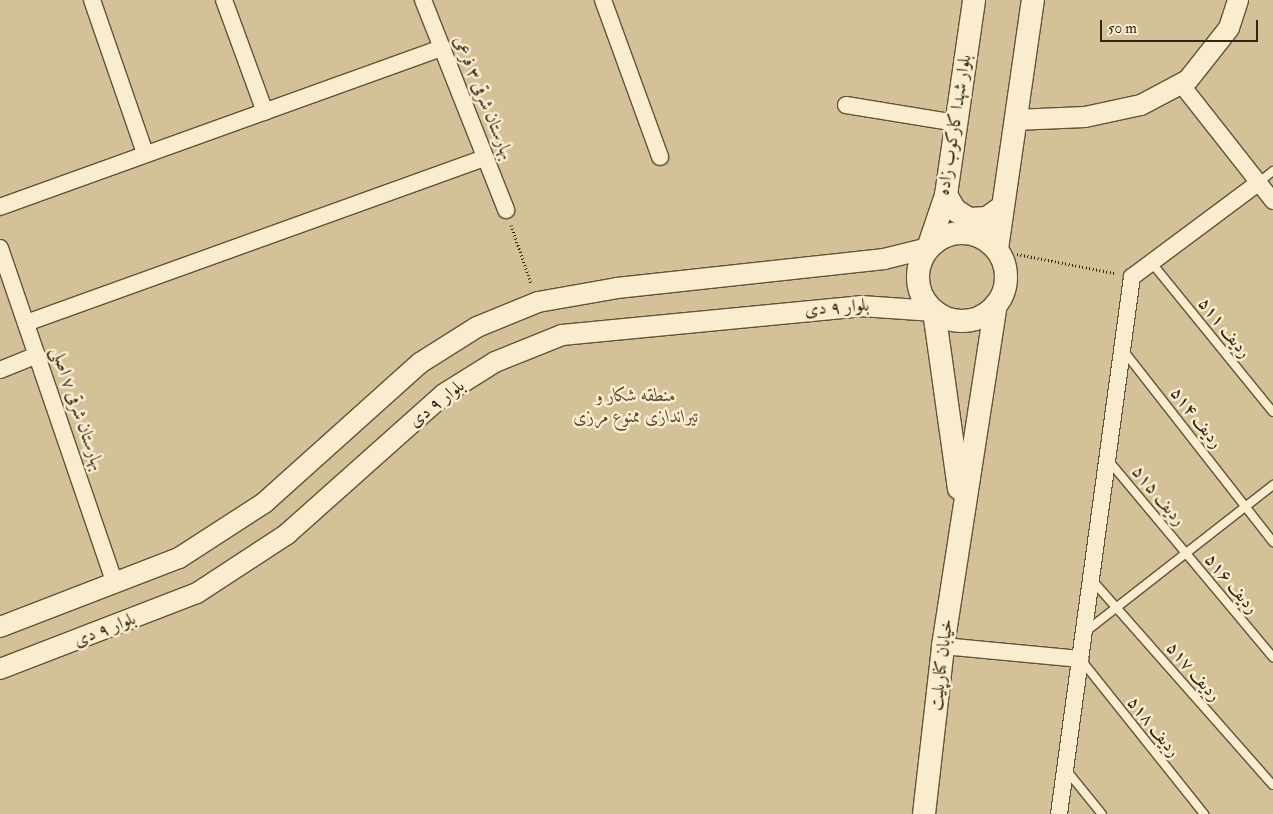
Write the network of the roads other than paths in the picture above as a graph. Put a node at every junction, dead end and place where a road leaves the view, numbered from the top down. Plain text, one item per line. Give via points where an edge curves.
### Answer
1 (92, 0) edge
2 (224, 0) edge
3 (423, 0) edge
4 (603, 0) edge
5 (974, 0) edge
6 (1033, 0) edge
7 (1238, 0) edge
8 (442, 48) junction
9 (1181, 84) junction
10 (846, 105) dead end
11 (265, 112) junction
12 (1014, 120) junction
13 (956, 123) junction
14 (145, 153) junction
15 (660, 157) dead end
16 (486, 158) junction
17 (1273, 171) edge
18 (1258, 183) junction
19 (946, 196) junction
20 (1273, 201) edge
21 (0, 207) edge
22 (1002, 207) junction
23 (506, 210) road end
24 (0, 248) edge
25 (928, 248) junction
26 (997, 249) junction
27 (1151, 262) junction
28 (996, 305) junction
29 (934, 311) junction
30 (26, 323) junction
31 (1122, 348) junction
32 (37, 355) junction
33 (0, 370) edge
34 (1273, 412) edge
35 (1107, 459) junction
36 (1273, 485) edge
37 (1245, 506) junction
38 (962, 516) junction
39 (1273, 542) edge
40 (1186, 553) junction
41 (1091, 578) junction
42 (115, 583) junction
43 (1116, 608) junction
44 (0, 628) edge
45 (1083, 633) junction
46 (943, 646) junction
47 (1273, 657) edge
48 (1080, 658) junction
49 (0, 669) edge
50 (1065, 768) junction
51 (1273, 785) edge
52 (924, 814) edge
53 (1059, 814) edge
54 (1102, 814) edge
55 (1204, 814) edge

1 - 14 street
2 - 11 street
3 - 8 street, بهارستان شرقی ۳ فرعی
4 - 15 street
5 - 13 main road, بلوار شهدا کارکوب زاده
6 - 12 main road
7 - 9 street via 1229,28
8 - 11 street
8 - 16 street, بهارستان شرقی ۳ فرعی
9 - 12 street via 1141,106 1085,117
9 - 18 street
10 - 13 street
11 - 14 street
12 - 22 main road
13 - 19 main road, بلوار شهدا کارکوب زاده
14 - 21 street
16 - 23 street, بهارستان شرقی ۳ فرعی
16 - 30 street
17 - 18 lane
18 - 20 street
18 - 27 street
19 - 22 main road via 955,210 969,219 988,218
19 - 25 main road, بلوار شهدا کارکوب زاده
22 - 26 main road
24 - 30 street, بهارستان شرقی ۷ اصلی
25 - 26 main road via 937,239 962,232 975,234
25 - 29 main road via 918,281
25 - 42 street via 884,259 617,288 538,302 478,327 420,362 264,503 179,558
26 - 28 main road via 1006,271
27 - 31 street via 1132,277
27 - 34 lane, ردیف ۵۱۱
28 - 29 main road via 986,314 960,321
28 - 38 main road, خیابان کنارپلیت
29 - 38 main road, خیابان کنارپلیت
29 - 49 street, بلوار ۹ دی via 861,306 562,335 495,362 444,394 288,534 197,593
30 - 32 street, بهارستان شرقی ۷ اصلی
31 - 35 street
31 - 37 lane, ردیف ۵۱۴
32 - 33 street
32 - 42 street, بهارستان شرقی ۷ اصلی
35 - 40 lane, ردیف ۵۱۵
35 - 41 street
36 - 37 lane
37 - 39 lane, ردیف ۵۱۴
37 - 40 lane
38 - 46 main road, خیابان کنارپلیت
40 - 43 lane
40 - 47 lane, ردیف ۵۱۶
41 - 43 lane, ردیف ۵۱۷
41 - 45 street
42 - 44 street
43 - 45 lane
43 - 51 lane, ردیف ۵۱۷
45 - 48 street
46 - 48 street
46 - 52 main road, خیابان کنارپلیت
48 - 50 street
48 - 55 lane, ردیف ۵۱۸
50 - 53 street
50 - 54 lane

